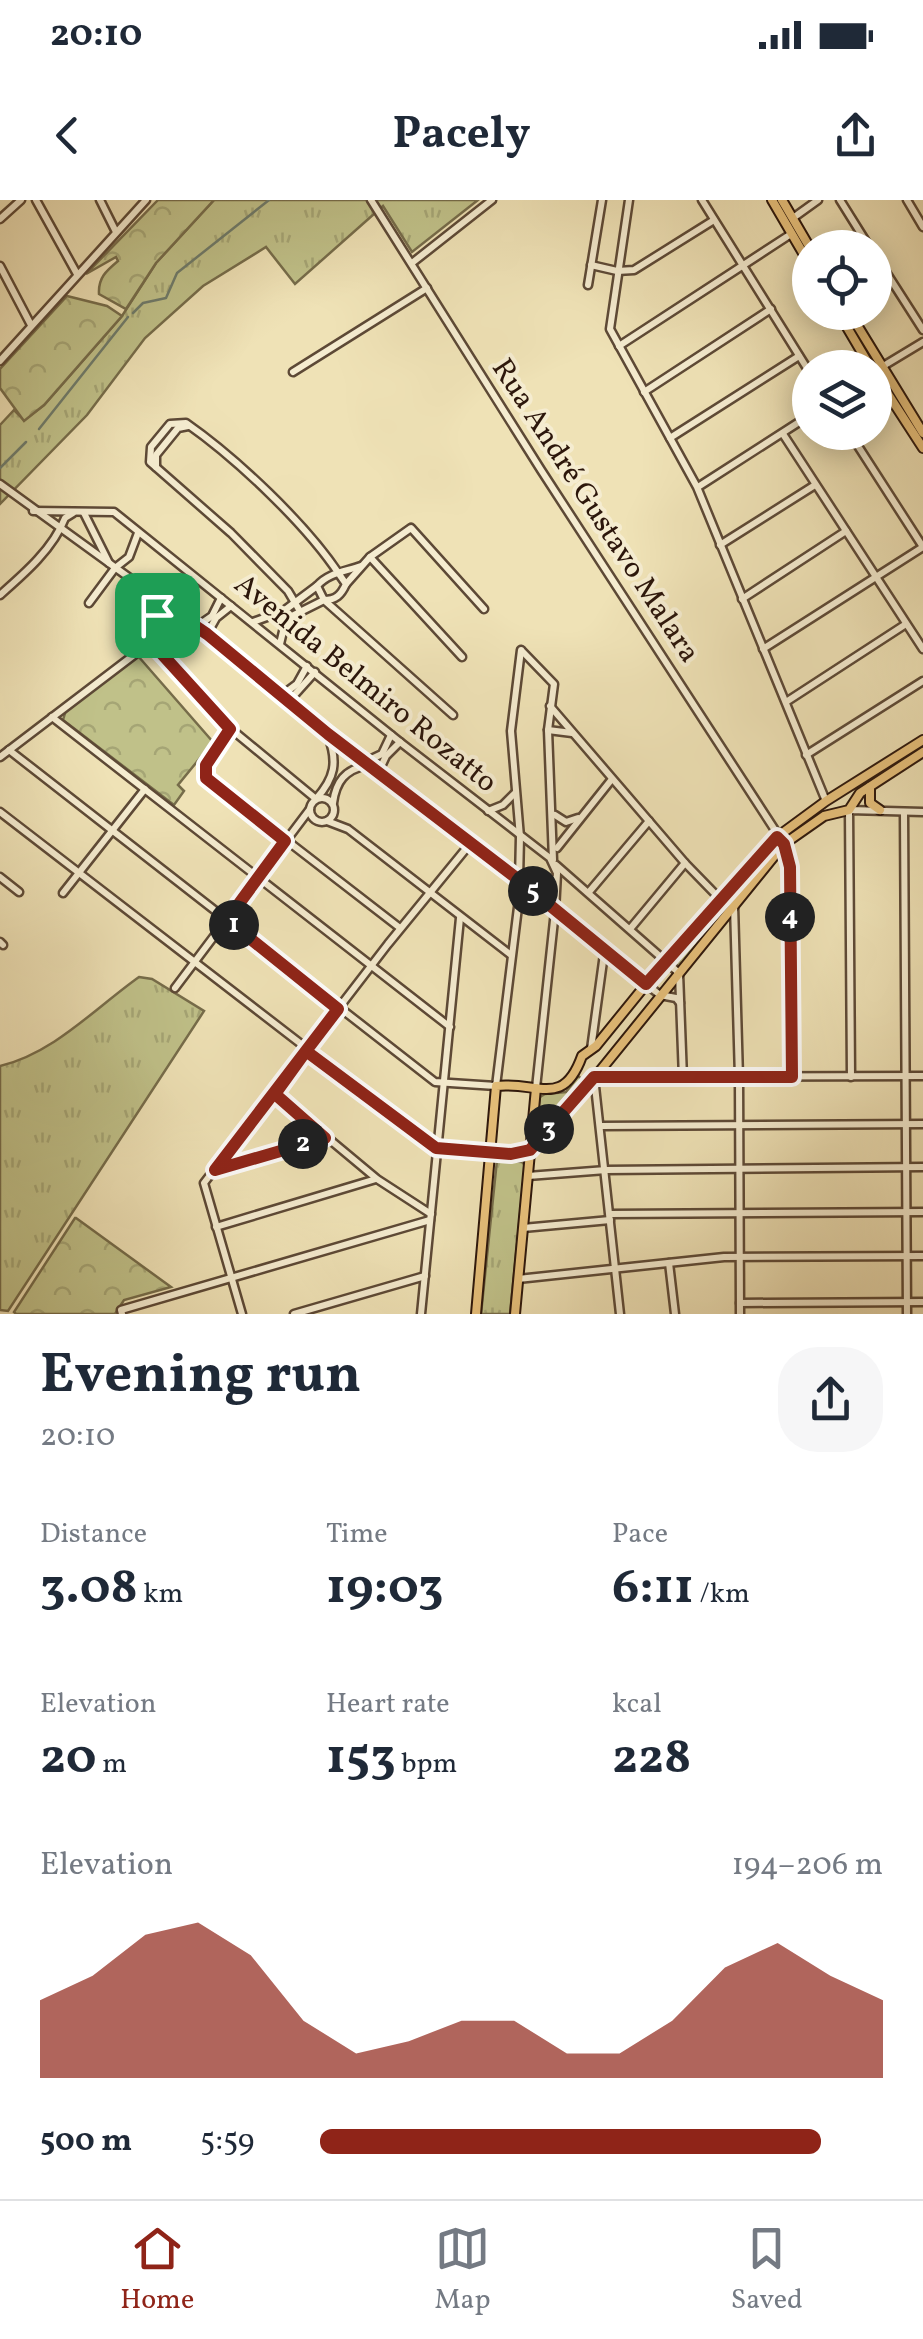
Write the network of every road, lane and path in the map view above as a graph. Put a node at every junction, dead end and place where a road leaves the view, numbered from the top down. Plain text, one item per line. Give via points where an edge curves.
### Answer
1 (22, 200) edge
2 (36, 200) edge
3 (100, 200) edge
4 (146, 200) edge
5 (371, 200) edge
6 (492, 200) edge
7 (602, 200) edge
8 (630, 200) edge
9 (702, 200) edge
10 (772, 200) edge
11 (782, 200) edge
12 (818, 200) edge
13 (840, 200) edge
14 (907, 200) edge
15 (793, 218) junction
16 (0, 219) edge
17 (714, 220) junction
18 (923, 227) edge
19 (800, 230) edge
20 (859, 230) edge
21 (116, 232) junction
22 (792, 234) joint
23 (412, 262) junction
24 (591, 265) junction
25 (744, 265) junction
26 (0, 266) edge
27 (617, 272) junction
28 (77, 274) junction
29 (892, 281) edge
30 (588, 285) dead end
31 (427, 288) junction
32 (771, 309) junction
33 (31, 326) junction
34 (923, 330) edge
35 (923, 342) edge
36 (619, 346) junction
37 (795, 350) edge
38 (2, 358) edge
39 (792, 360) edge
40 (892, 360) edge
41 (294, 372) dead end
42 (892, 391) edge
43 (644, 392) junction
44 (892, 397) edge
45 (792, 427) edge
46 (923, 433) edge
47 (783, 434) junction
48 (670, 438) junction
49 (923, 448) edge
50 (861, 450) edge
51 (0, 484) edge
52 (815, 485) junction
53 (697, 488) junction
54 (34, 510) junction
55 (84, 512) junction
56 (74, 513) junction
57 (60, 530) junction
58 (138, 532) junction
59 (846, 532) junction
60 (720, 545) junction
61 (923, 547) edge
62 (370, 557) junction
63 (328, 560) junction
64 (112, 566) junction
65 (361, 566) junction
66 (329, 574) junction
67 (339, 574) junction
68 (876, 578) junction
69 (346, 584) junction
70 (316, 586) junction
71 (0, 594) edge
72 (154, 598) junction
73 (221, 598) junction
74 (742, 598) junction
75 (335, 599) junction
76 (324, 600) junction
77 (89, 602) dead end
78 (294, 602) junction
79 (232, 606) junction
80 (484, 609) dead end
81 (301, 613) junction
82 (339, 614) junction
83 (282, 618) junction
84 (252, 622) junction
85 (906, 624) junction
86 (194, 626) junction
87 (207, 634) junction
88 (151, 642) junction
89 (280, 645) junction
90 (144, 647) junction
91 (923, 648) edge
92 (762, 649) junction
93 (462, 657) dead end
94 (306, 666) junction
95 (315, 672) junction
96 (923, 680) edge
97 (281, 696) junction
98 (288, 702) junction
99 (786, 702) junction
100 (550, 706) junction
101 (453, 715) dead end
102 (52, 717) junction
103 (230, 729) junction
104 (548, 730) junction
105 (573, 733) junction
106 (328, 734) junction
107 (391, 735) junction
108 (923, 740) edge
109 (400, 742) junction
110 (9, 750) junction
111 (923, 752) edge
112 (806, 754) junction
113 (0, 757) edge
114 (365, 764) junction
115 (378, 774) junction
116 (612, 779) junction
117 (870, 786) junction
118 (144, 789) junction
119 (844, 791) junction
120 (515, 793) junction
121 (856, 798) junction
122 (316, 799) junction
123 (826, 801) junction
124 (334, 806) junction
125 (310, 809) junction
126 (849, 810) junction
127 (880, 810) junction
128 (488, 811) junction
129 (0, 812) edge
130 (553, 812) junction
131 (904, 812) junction
132 (923, 812) edge
133 (836, 814) junction
134 (579, 817) junction
135 (649, 821) junction
136 (323, 822) junction
137 (348, 829) junction
138 (849, 830) junction
139 (112, 831) junction
140 (291, 833) junction
141 (520, 837) junction
142 (285, 841) junction
143 (781, 841) junction
144 (469, 844) junction
145 (555, 851) junction
146 (542, 853) junction
147 (554, 862) junction
148 (685, 863) junction
149 (520, 864) junction
150 (80, 874) junction
151 (0, 878) edge
152 (259, 878) junction
153 (556, 878) junction
154 (520, 882) junction
155 (532, 891) junction
156 (19, 892) dead end
157 (589, 892) junction
158 (63, 893) dead end
159 (428, 893) junction
160 (722, 901) junction
161 (734, 905) junction
162 (555, 911) junction
163 (460, 918) junction
164 (227, 920) junction
165 (571, 924) junction
166 (400, 928) junction
167 (630, 928) junction
168 (551, 935) junction
169 (604, 953) junction
170 (512, 956) junction
171 (668, 962) junction
172 (194, 963) junction
173 (371, 966) junction
174 (678, 972) junction
175 (646, 984) junction
176 (175, 988) dead end
177 (660, 995) junction
178 (680, 1003) junction
179 (338, 1009) junction
180 (450, 1027) junction
181 (594, 1048) junction
182 (306, 1051) junction
183 (606, 1060) junction
184 (579, 1067) junction
185 (851, 1076) junction
186 (905, 1076) junction
187 (923, 1076) edge
188 (594, 1077) junction
189 (792, 1077) junction
190 (626, 1078) junction
191 (682, 1078) junction
192 (739, 1078) junction
193 (442, 1083) junction
194 (496, 1086) junction
195 (536, 1088) junction
196 (275, 1094) junction
197 (906, 1124) junction
198 (923, 1124) edge
199 (739, 1125) junction
200 (600, 1126) junction
201 (325, 1138) junction
202 (436, 1148) junction
203 (530, 1150) junction
204 (490, 1152) junction
205 (906, 1168) junction
206 (923, 1168) edge
207 (215, 1170) junction
208 (606, 1170) junction
209 (740, 1170) junction
210 (528, 1176) junction
211 (377, 1178) junction
212 (907, 1212) junction
213 (923, 1212) edge
214 (740, 1214) junction
215 (430, 1217) junction
216 (610, 1217) junction
217 (216, 1227) junction
218 (524, 1228) junction
219 (907, 1256) junction
220 (923, 1256) edge
221 (740, 1257) junction
222 (669, 1263) junction
223 (615, 1267) junction
224 (425, 1276) junction
225 (232, 1277) junction
226 (518, 1279) junction
227 (908, 1302) junction
228 (923, 1302) edge
229 (740, 1303) junction
230 (121, 1312) edge
231 (242, 1314) edge
232 (294, 1314) edge
233 (421, 1314) edge
234 (476, 1314) edge
235 (515, 1314) edge
236 (620, 1314) edge
237 (675, 1314) edge
238 (740, 1314) edge
239 (908, 1314) edge

1 - 16 street
2 - 28 street
3 - 21 street
4 - 21 street
5 - 23 street, Rua André Gustavo Malara
6 - 23 street
7 - 24 street
8 - 27 street
9 - 17 street
10 - 22 main road
11 - 15 main road
12 - 15 street
13 - 20 street
14 - 18 street
15 - 19 main road
17 - 25 street
17 - 27 street via 634,270
21 - 28 street
22 - 25 street
23 - 31 street, Rua André Gustavo Malara
24 - 27 street
24 - 30 street
25 - 32 street
25 - 36 street
26 - 33 street
27 - 36 street via 610,329
28 - 33 street
29 - 34 street
31 - 41 street
31 - 143 street, Rua André Gustavo Malara
32 - 37 street
32 - 43 street
33 - 38 street
35 - 40 street
36 - 43 street
39 - 48 street
42 - 46 main road
43 - 48 street
44 - 49 main road
45 - 47 street
47 - 52 street
47 - 53 street
48 - 53 street
50 - 61 street
51 - 54 street
52 - 59 street
52 - 60 street
53 - 60 street
54 - 56 street
54 - 57 street
55 - 56 street
55 - 58 street, Avenida Belmiro Rozatto via 114,512
55 - 64 street
56 - 57 street
57 - 64 street
57 - 71 street
58 - 64 street via 129,557
58 - 73 street, Avenida Belmiro Rozatto
59 - 68 street
59 - 74 street
60 - 74 street
61 - 68 street
62 - 65 street
62 - 80 street via 411,528
62 - 93 street
63 - 66 street
63 - 67 street
63 - 78 street via 270,496 191,426 170,424 150,447 150,462 159,472 231,533
64 - 72 street
64 - 77 street
65 - 67 street
65 - 69 street
66 - 67 street
66 - 70 street
67 - 69 street
68 - 85 street
68 - 92 street
69 - 75 street
70 - 76 street
70 - 78 street
72 - 86 street
72 - 90 street via 156,624
73 - 79 street, Avenida Belmiro Rozatto
73 - 86 street via 212,616
74 - 92 street
75 - 76 street
75 - 82 street
76 - 81 street
76 - 82 street
78 - 81 street
78 - 83 street
79 - 84 street, Avenida Belmiro Rozatto
79 - 87 street
81 - 83 street
82 - 101 street
83 - 84 street
83 - 89 street
84 - 89 street, Avenida Belmiro Rozatto
85 - 91 street
85 - 99 street
86 - 87 street
86 - 88 street
87 - 97 street
88 - 90 street
88 - 103 street
89 - 94 street, Avenida Belmiro Rozatto
90 - 102 street
92 - 99 street
94 - 95 street, Avenida Belmiro Rozatto
94 - 97 street
95 - 98 street
95 - 107 street, Avenida Belmiro Rozatto
96 - 112 street
97 - 98 street
98 - 106 street
99 - 112 street
100 - 104 street
100 - 105 street
100 - 120 street via 554,684 521,650 511,731
102 - 110 street
102 - 118 street
103 - 122 street
103 - 142 street via 206,765 206,778
104 - 105 street
104 - 130 street
105 - 116 street
106 - 114 street
106 - 122 street via 335,770
107 - 109 street, Avenida Belmiro Rozatto
107 - 114 street via 382,754
108 - 119 main road
109 - 115 street
109 - 128 street, Avenida Belmiro Rozatto
110 - 113 street
110 - 139 street
111 - 117 main road
112 - 123 street
114 - 115 street
114 - 124 street via 341,778
115 - 144 street
116 - 134 street
116 - 135 street
117 - 121 main road
117 - 127 main road via 870,803
118 - 139 street
118 - 152 street
119 - 121 main road
119 - 123 main road
120 - 128 street
120 - 141 street
121 - 126 main road
121 - 127 street
122 - 124 street
122 - 125 street
123 - 133 main road
123 - 143 main road
124 - 136 street
124 - 137 street
125 - 136 street
125 - 140 street
126 - 127 street
126 - 133 main road
126 - 138 street
127 - 131 street
128 - 141 street, Avenida Belmiro Rozatto
129 - 150 street
130 - 134 street via 561,821
130 - 145 street
131 - 132 street
131 - 186 street
133 - 138 street
133 - 143 main road
134 - 145 street
135 - 148 street
135 - 157 street
136 - 137 street
136 - 140 street
137 - 159 street
138 - 185 street
139 - 150 street
139 - 164 street
140 - 142 street
141 - 146 street, Avenida Belmiro Rozatto
141 - 149 street
142 - 152 street
142 - 166 street
143 - 160 main road
143 - 161 main road
143 - 189 street via 790,867
144 - 154 street
144 - 159 street
145 - 147 street
146 - 147 street
146 - 149 street
147 - 153 street
147 - 157 street
148 - 160 street
148 - 167 street
149 - 154 street
150 - 158 street
150 - 172 street
151 - 156 street
152 - 164 street
152 - 173 street
153 - 155 street
153 - 162 street
154 - 155 street
154 - 170 street
155 - 162 street
157 - 167 street
159 - 163 street
159 - 166 street
160 - 171 main road
161 - 174 main road
161 - 192 street
162 - 165 street
162 - 168 street
163 - 170 street
163 - 180 street
164 - 172 street
164 - 179 street
165 - 168 street
165 - 169 street
166 - 173 street
167 - 171 street
168 - 195 street
169 - 175 street
169 - 181 street
170 - 194 street
171 - 174 street
171 - 175 main road
172 - 176 street
172 - 182 street
173 - 179 street
173 - 180 street
174 - 177 main road
174 - 178 street
175 - 177 street
175 - 181 main road
177 - 178 street
177 - 183 main road
178 - 191 street
179 - 182 street
179 - 193 street
180 - 193 street
181 - 183 main road
181 - 184 main road
182 - 196 street
182 - 202 street
183 - 188 main road
183 - 190 street
184 - 188 main road
184 - 195 main road via 562,1088
185 - 186 street
185 - 189 street
186 - 187 street
186 - 197 street
188 - 190 street
188 - 200 street
188 - 203 main road
189 - 192 street
190 - 191 street
191 - 192 street
192 - 199 street
193 - 194 street
193 - 202 street
194 - 195 main road
194 - 204 main road
195 - 203 main road
196 - 201 street
196 - 207 street
197 - 198 street
197 - 199 street
197 - 205 street
199 - 200 street
199 - 209 street
200 - 208 street
201 - 207 street
201 - 211 street
202 - 204 street
202 - 215 street
203 - 204 main road
203 - 210 main road
204 - 234 main road
205 - 206 street
205 - 209 street
205 - 212 street
207 - 217 street via 204,1183
208 - 209 street
208 - 210 street
208 - 216 street
209 - 214 street
210 - 218 main road
211 - 215 street
211 - 217 street
212 - 213 street
212 - 214 street
212 - 219 street
214 - 216 street
214 - 221 street
215 - 224 street
215 - 225 street
216 - 218 street
216 - 223 street
217 - 225 street
218 - 226 main road
219 - 220 street
219 - 221 street
219 - 227 street
221 - 222 street
221 - 229 street
222 - 223 street
222 - 237 street
223 - 226 street
223 - 236 street
224 - 232 street
224 - 233 street
225 - 230 street
225 - 231 street
226 - 235 main road
227 - 228 street
227 - 229 street
227 - 239 street
229 - 238 street

